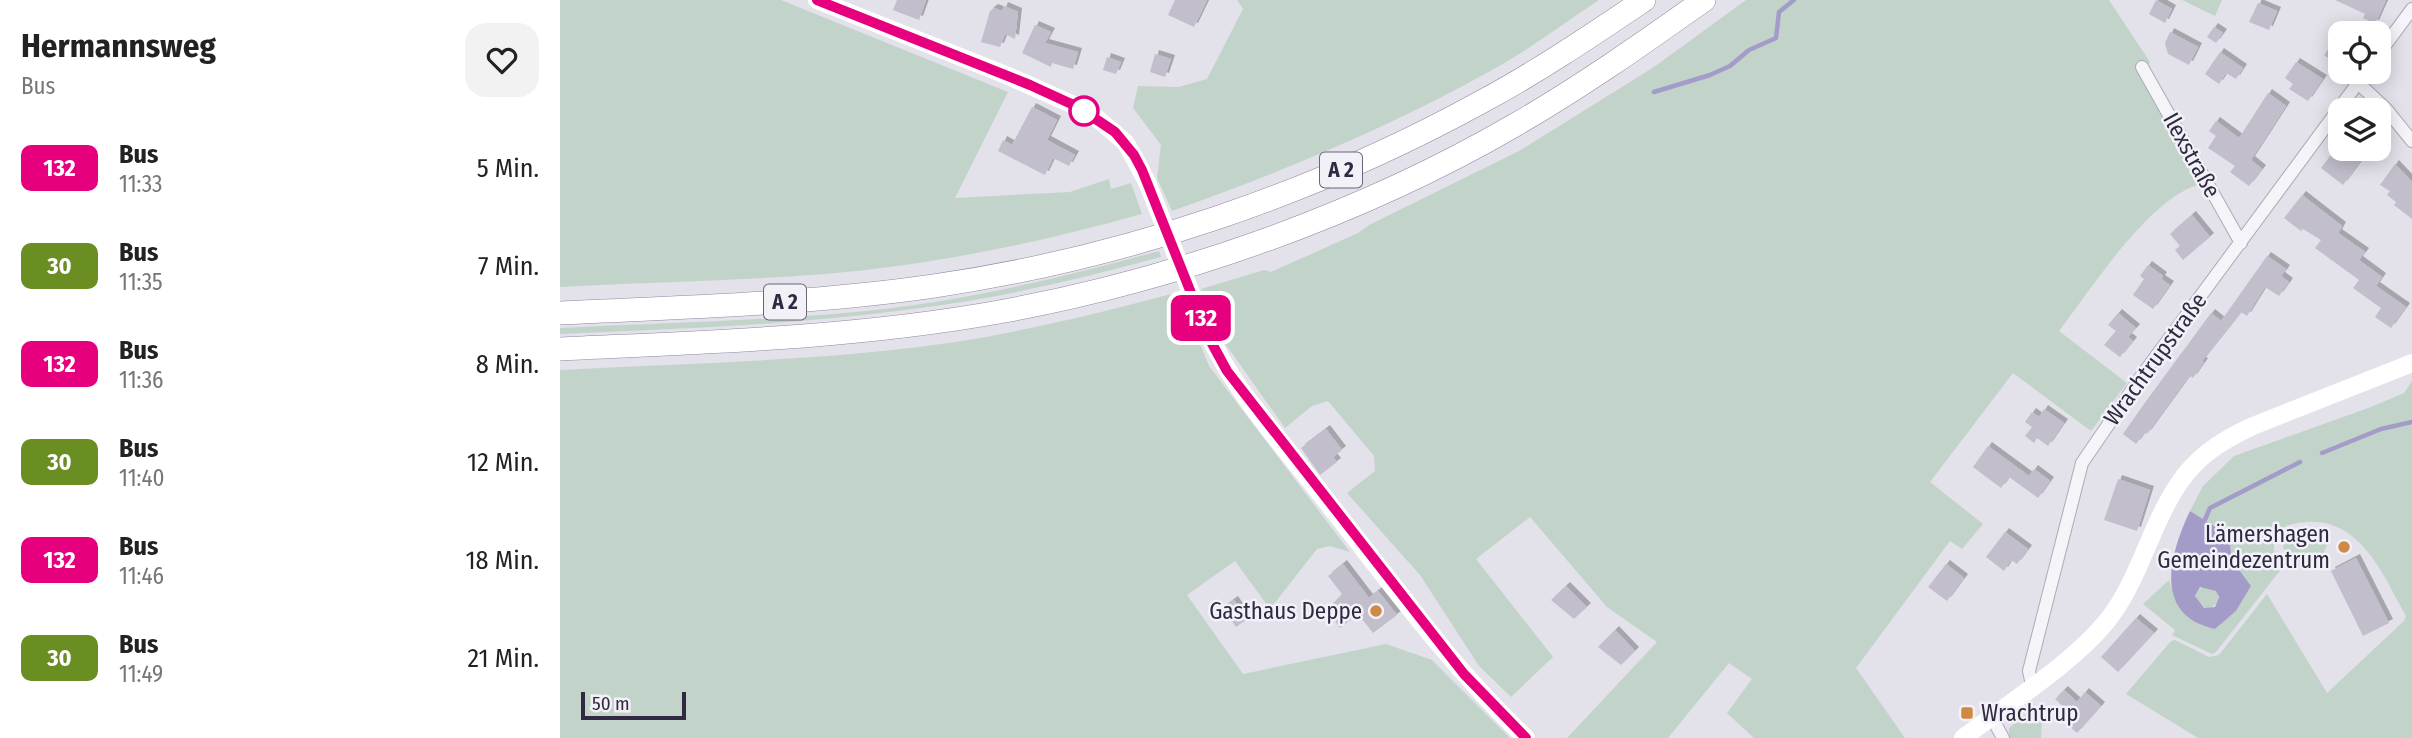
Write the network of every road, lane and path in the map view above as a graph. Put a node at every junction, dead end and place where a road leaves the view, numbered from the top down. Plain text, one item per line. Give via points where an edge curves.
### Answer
1 (817, 0) edge
2 (1644, 0) edge
3 (1704, 0) edge
4 (2412, 9) edge
5 (2391, 37) edge
6 (2142, 67) dead end
7 (2357, 84) edge
8 (2359, 84) edge
9 (2412, 141) edge
10 (2241, 243) junction
11 (560, 313) edge
12 (560, 349) edge
13 (2412, 363) edge
14 (2032, 685) junction
15 (1991, 716) junction
16 (1526, 738) edge
17 (1963, 738) edge
18 (2003, 738) edge

1 - 16 main road, bridge via 1078,107 1126,143 1227,371 1464,674
2 - 11 highway, A 2 via 1561,56 1404,142 1298,189 1103,251 972,279 859,296
3 - 12 highway, A 2 via 1513,127 1407,180 1185,266 1034,305 886,329
4 - 5 street
6 - 10 street, Ilexstraße
7 - 10 street, Wrachtrupstraße
8 - 9 street
10 - 14 street, Wrachtrupstraße via 2081,463 2029,671
13 - 14 main road via 2253,426 2197,461 2173,493 2114,612 2095,634
14 - 15 main road
15 - 17 main road
15 - 18 street

